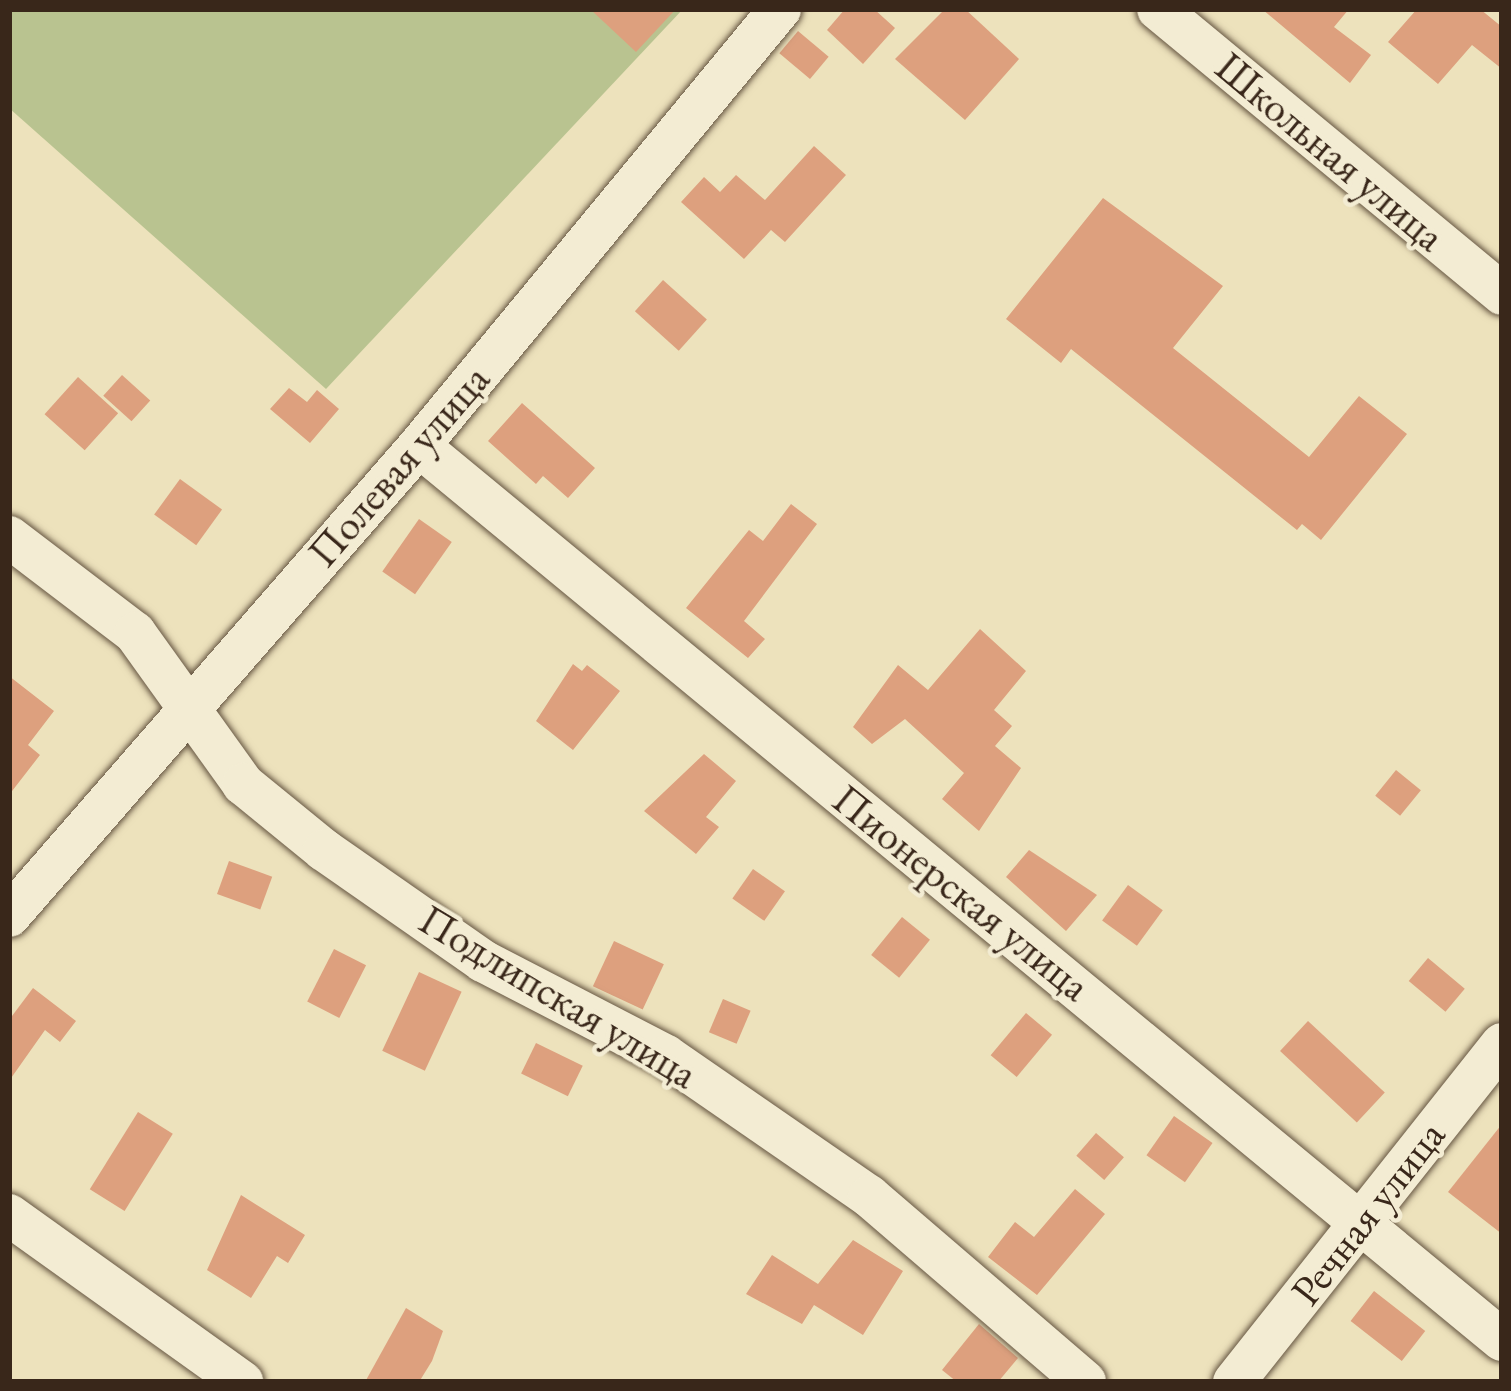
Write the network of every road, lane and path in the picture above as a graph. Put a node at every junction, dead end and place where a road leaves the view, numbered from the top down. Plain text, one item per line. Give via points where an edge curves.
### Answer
1 (780, 9) edge
2 (1158, 9) edge
3 (1502, 294) edge
4 (419, 446) junction
5 (9, 537) edge
6 (186, 712) junction
7 (9, 916) edge
8 (1502, 1043) edge
9 (9, 1215) edge
10 (1360, 1222) junction
11 (1502, 1340) edge
12 (242, 1382) edge
13 (1085, 1382) edge
14 (1234, 1382) edge

1 - 4 street, Полевая улица
2 - 3 street, Школьная улица
4 - 6 street, Полевая улица
4 - 10 street, Пионерская улица
5 - 6 street, Подлипская улица via 135,633
6 - 7 street, Полевая улица
6 - 13 street, Подлипская улица via 243,784 324,850 483,961 666,1056 869,1196
8 - 10 street, Речная улица
9 - 12 street
10 - 11 street, Пионерская улица
10 - 14 street, Речная улица

